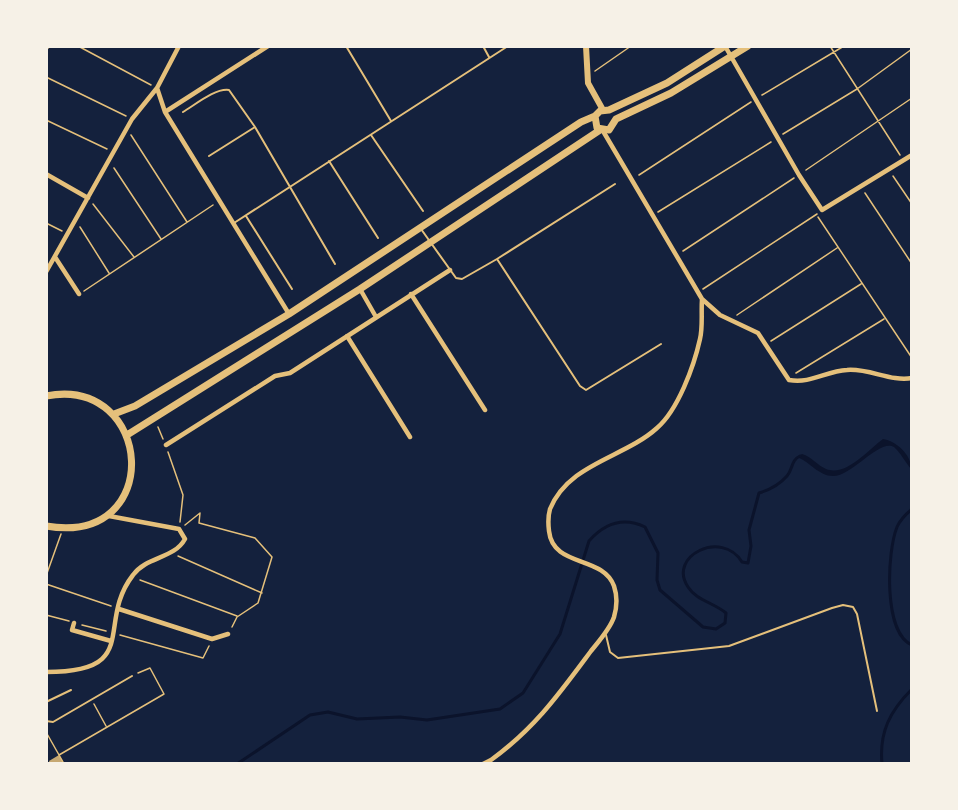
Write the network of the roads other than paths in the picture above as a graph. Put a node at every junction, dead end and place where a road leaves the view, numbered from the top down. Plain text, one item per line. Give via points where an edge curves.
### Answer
1 (179, 46) edge
2 (268, 46) edge
3 (346, 46) edge
4 (483, 46) edge
5 (508, 46) edge
6 (586, 46) edge
7 (725, 46) edge
8 (748, 46) edge
9 (489, 57) junction
10 (731, 57) junction
11 (157, 88) junction
12 (165, 112) junction
13 (183, 112) dead end
14 (601, 112) junction
15 (616, 119) junction
16 (391, 121) junction
17 (255, 127) junction
18 (602, 130) junction
19 (371, 135) junction
20 (912, 155) edge
21 (209, 156) dead end
22 (329, 161) junction
23 (46, 174) edge
24 (615, 184) dead end
25 (290, 186) junction
26 (88, 198) junction
27 (423, 211) dead end
28 (246, 216) junction
29 (234, 223) junction
30 (420, 228) junction
31 (378, 238) dead end
32 (429, 241) junction
33 (56, 256) junction
34 (497, 259) junction
35 (335, 264) dead end
36 (450, 270) junction
37 (46, 272) edge
38 (292, 289) dead end
39 (360, 289) junction
40 (79, 294) road end
41 (411, 294) junction
42 (702, 299) junction
43 (290, 314) junction
44 (376, 317) junction
45 (347, 336) junction
46 (661, 344) dead end
47 (912, 378) edge
48 (46, 396) edge
49 (485, 410) dead end
50 (114, 414) junction
51 (127, 435) junction
52 (410, 437) dead end
53 (166, 445) road end
54 (109, 516) junction
55 (46, 526) edge
56 (119, 609) junction
57 (74, 622) road end
58 (605, 632) junction
59 (228, 634) road end
60 (111, 640) junction
61 (46, 672) edge
62 (132, 676) road end
63 (71, 690) dead end
64 (46, 702) edge
65 (877, 711) dead end
66 (46, 721) edge
67 (483, 764) edge

1 - 11 street
2 - 12 street
3 - 16 lane
4 - 9 lane
5 - 9 lane
6 - 14 street via 588,83
7 - 10 street
7 - 14 main road via 667,84
8 - 10 main road
9 - 16 lane
10 - 15 main road via 671,93
10 - 20 street via 822,210
11 - 12 street
11 - 26 street via 132,119
12 - 29 street
13 - 17 lane via 225,89
14 - 15 main road
14 - 18 main road via 595,124
14 - 30 main road
15 - 18 main road via 612,128
16 - 19 lane
17 - 21 lane
17 - 25 lane
18 - 32 main road
18 - 42 street
19 - 22 lane
19 - 27 lane
22 - 25 lane
22 - 31 lane
23 - 26 street
24 - 34 lane
25 - 28 lane
25 - 35 lane
26 - 33 street
28 - 29 lane
28 - 38 lane
29 - 43 street
30 - 32 lane
30 - 43 main road
32 - 36 lane
32 - 39 main road
33 - 37 street
33 - 40 street
34 - 36 lane via 462,279
34 - 46 lane via 586,390
36 - 41 street
39 - 44 street
39 - 51 main road
41 - 44 street
41 - 49 street
42 - 47 street via 720,315 758,333 788,380 801,382 847,370
42 - 58 street via 700,339 680,396 667,418 641,440 585,470 557,496 549,511 549,535 555,546 578,562 608,574 616,594 614,619
43 - 50 main road via 135,406
44 - 45 street
45 - 52 street
45 - 53 street
48 - 50 main road via 83,397
50 - 51 main road
51 - 54 main road via 131,474 120,505
54 - 55 main road via 76,529
54 - 56 street via 179,529 185,539 172,553 151,559 131,576
56 - 59 street via 212,639
56 - 60 street
57 - 60 street via 72,630
58 - 65 lane via 610,652 618,658 729,645 832,608 853,607
58 - 67 street via 532,727
60 - 61 street via 104,656 88,669
62 - 66 lane via 53,722
63 - 64 lane

